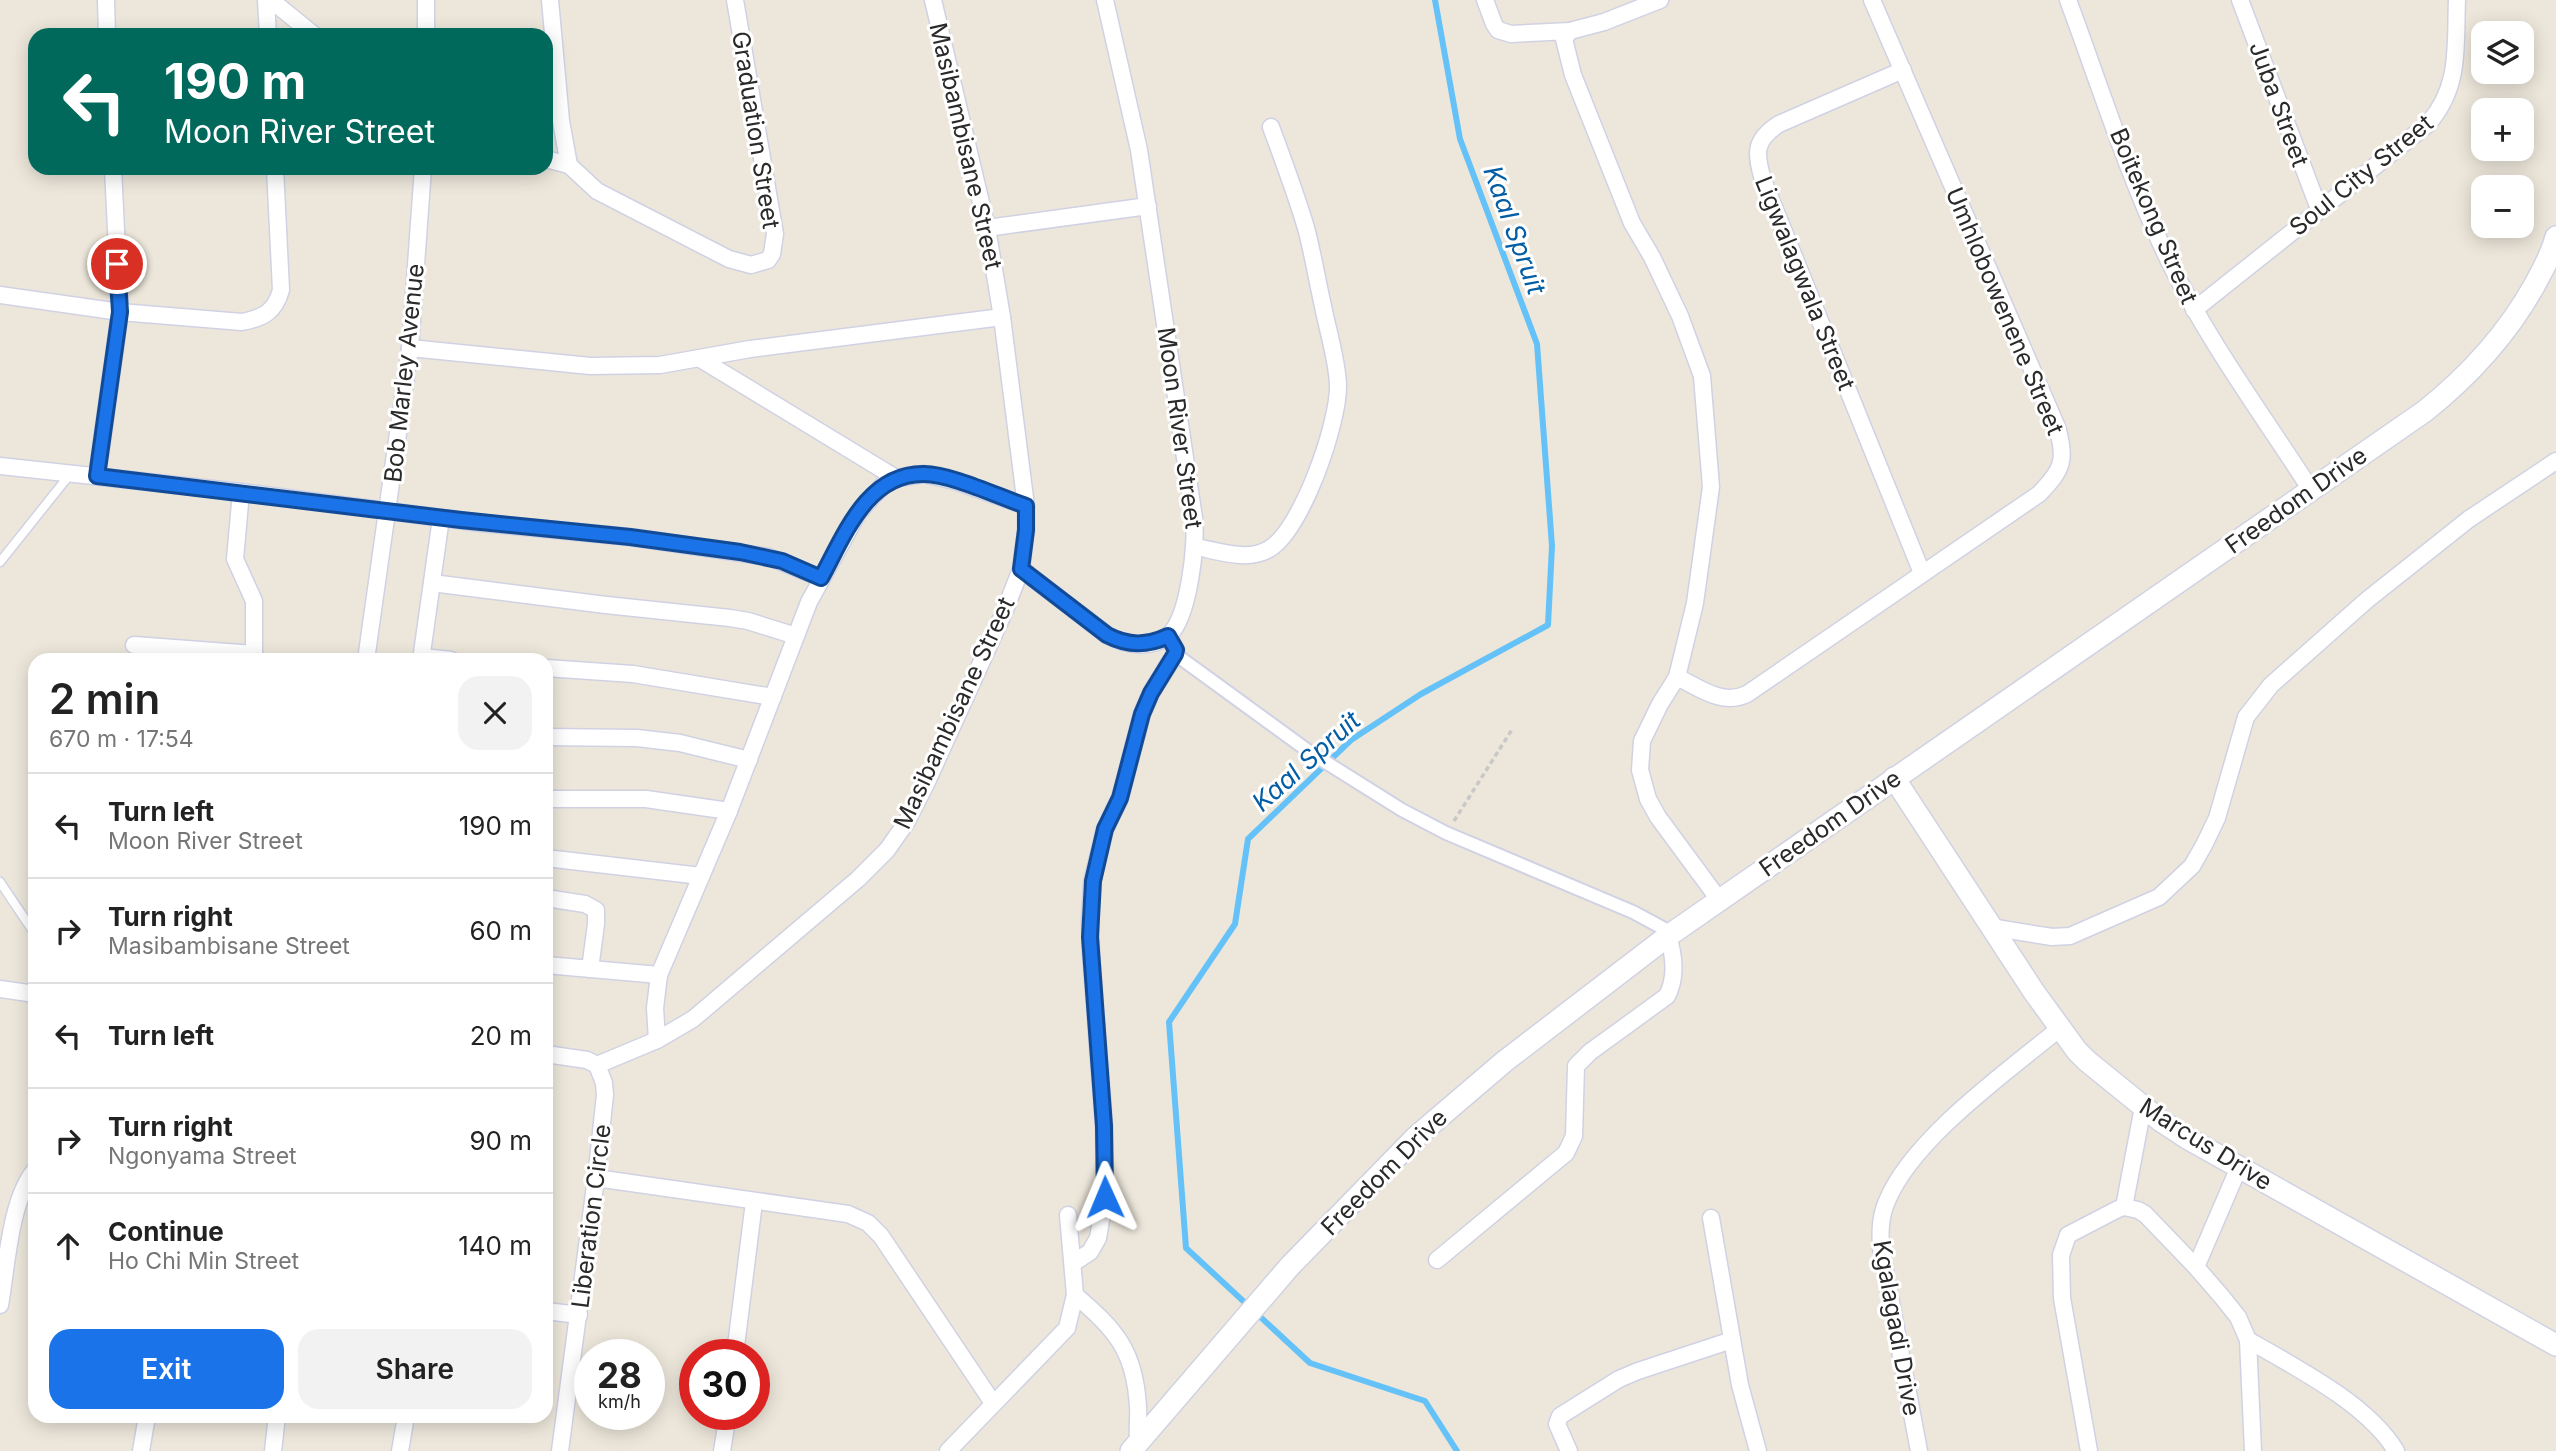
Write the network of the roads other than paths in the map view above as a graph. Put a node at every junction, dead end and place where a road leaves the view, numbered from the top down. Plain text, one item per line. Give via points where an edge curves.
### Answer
1 (106, 0) edge
2 (268, 0) edge
3 (426, 0) edge
4 (550, 0) edge
5 (735, 0) edge
6 (933, 0) edge
7 (1105, 0) edge
8 (1485, 0) edge
9 (1660, 0) edge
10 (1872, 0) edge
11 (2068, 0) edge
12 (2241, 0) edge
13 (2457, 0) edge
14 (107, 28) edge
15 (268, 28) edge
16 (305, 28) edge
17 (426, 28) edge
18 (553, 28) edge
19 (1570, 31) junction
20 (553, 33) edge
21 (1903, 70) junction
22 (1271, 127) dead end
23 (553, 161) edge
24 (569, 165) junction
25 (113, 175) edge
26 (275, 175) edge
27 (422, 175) edge
28 (1148, 206) junction
29 (2319, 209) junction
30 (987, 228) junction
31 (2554, 250) edge
32 (0, 295) edge
33 (2194, 310) junction
34 (120, 312) junction
35 (1002, 317) junction
36 (410, 348) junction
37 (702, 360) junction
38 (2556, 461) edge
39 (0, 466) edge
40 (71, 473) junction
41 (97, 476) junction
42 (896, 478) junction
43 (2311, 490) junction
44 (241, 492) junction
45 (1026, 506) junction
46 (388, 510) junction
47 (441, 518) junction
48 (1196, 547) junction
49 (0, 562) edge
50 (1021, 569) junction
51 (1922, 573) junction
52 (821, 578) junction
53 (432, 583) junction
54 (796, 636) junction
55 (1168, 636) junction
56 (134, 645) dead end
57 (214, 653) edge
58 (254, 653) edge
59 (367, 653) edge
60 (422, 653) edge
61 (1175, 654) junction
62 (553, 668) edge
63 (1678, 677) junction
64 (773, 697) junction
65 (553, 737) edge
66 (749, 760) junction
67 (1894, 778) junction
68 (553, 799) edge
69 (729, 811) junction
70 (553, 859) edge
71 (701, 876) junction
72 (0, 881) edge
73 (553, 899) edge
74 (1720, 901) junction
75 (28, 923) edge
76 (1990, 927) junction
77 (1670, 935) junction
78 (553, 966) edge
79 (590, 969) junction
80 (659, 975) junction
81 (0, 989) edge
82 (28, 993) edge
83 (2060, 1028) junction
84 (657, 1040) junction
85 (553, 1055) edge
86 (597, 1065) junction
87 (2143, 1107) junction
88 (2239, 1167) junction
89 (596, 1178) junction
90 (28, 1180) edge
91 (754, 1202) junction
92 (2124, 1208) junction
93 (1068, 1215) dead end
94 (1711, 1218) dead end
95 (1437, 1260) dead end
96 (1073, 1263) junction
97 (2196, 1267) junction
98 (1076, 1295) junction
99 (0, 1305) edge
100 (553, 1312) edge
101 (579, 1315) junction
102 (737, 1339) edge
103 (2248, 1339) junction
104 (1732, 1340) junction
105 (2556, 1346) edge
106 (993, 1403) junction
107 (145, 1423) edge
108 (276, 1423) edge
109 (404, 1423) edge
110 (725, 1430) edge
111 (1137, 1448) edge
112 (141, 1451) edge
113 (273, 1451) edge
114 (400, 1451) edge
115 (560, 1451) edge
116 (722, 1451) edge
117 (948, 1451) edge
118 (1569, 1451) edge
119 (1758, 1451) edge
120 (1919, 1451) edge
121 (2089, 1451) edge
122 (2253, 1451) edge
123 (2396, 1451) edge

1 - 14 street
2 - 15 street
2 - 16 street
3 - 17 street
4 - 18 street
5 - 24 street, Graduation Street via 775,234 768,260 751,265 729,259 597,191
6 - 30 street, Masibambisane Street
7 - 28 street, Moon River Street
8 - 19 street via 1494,24 1504,33
9 - 19 street
10 - 21 street, Umhlobowenene Street
11 - 33 street, Boitekong Street via 2139,192
12 - 29 street, Juba Street
13 - 29 street, Soul City Street via 2452,79 2444,105 2428,124
19 - 63 street via 1564,39 1566,52 1590,120 1702,376 1710,502
20 - 24 street
21 - 51 street, Umhlobowenene Street via 2057,428 2063,459 2060,470 2039,494
21 - 51 street, Ligwalagwala Street via 1779,124 1763,136 1757,159
22 - 48 street via 1312,253 1336,367 1338,398 1312,488 1275,544 1245,555
23 - 24 street
25 - 34 street
26 - 34 street via 281,290 277,305 268,314 242,322
27 - 36 street, Bob Marley Avenue
28 - 30 street
28 - 48 street, Moon River Street
29 - 33 street, Soul City Street
30 - 35 street, Masibambisane Street
31 - 43 street, Freedom Drive via 2506,331 2452,390
32 - 34 street
33 - 43 street, Boitekong Street
34 - 41 street
35 - 37 street via 750,349
35 - 45 street, Masibambisane Street
36 - 37 street via 590,366
36 - 46 street, Bob Marley Avenue
37 - 42 street
38 - 76 street via 2459,527 2367,600 2272,685 2246,717 2217,818 2204,845 2192,866 2159,897 2070,936
39 - 40 street
40 - 41 street
40 - 49 lane
41 - 44 street
42 - 45 street via 930,474
42 - 52 street via 873,494 858,513
43 - 67 street, Freedom Drive
44 - 46 street
44 - 58 street via 235,559 254,601
45 - 50 street, Masibambisane Street
46 - 47 street
46 - 59 street, Bob Marley Avenue
47 - 52 street via 740,552 782,561
47 - 53 street
48 - 55 street, Moon River Street via 1181,614
50 - 55 street via 1119,642 1149,644
50 - 84 street, Masibambisane Street via 926,783 887,850 735,984 686,1024
51 - 63 street, Umhlobowenene Street via 1741,697 1717,697
52 - 54 street
53 - 54 street via 739,619
53 - 60 street
54 - 64 street
55 - 61 street
56 - 57 street
61 - 77 street via 1311,753 1402,810 1633,912
61 - 96 street via 1142,714 1093,881 1091,954 1104,1113 1105,1197 1098,1238 1090,1252
62 - 64 street via 633,674
63 - 74 street via 1642,741 1642,778 1658,817
64 - 66 street
65 - 66 street via 680,743
66 - 69 street
67 - 74 street, Freedom Drive
67 - 76 street, Marcus Drive
68 - 69 street via 646,799
69 - 71 street
70 - 71 street
71 - 80 street
72 - 75 lane
73 - 79 street via 596,909
74 - 77 street, Freedom Drive
76 - 83 street, Marcus Drive
77 - 95 street via 1674,960 1667,996 1576,1066 1574,1136 1566,1153
77 - 111 street, Freedom Drive via 1602,984 1416,1137 1290,1266
78 - 79 street
79 - 80 street
80 - 84 street via 654,1008
81 - 82 street
83 - 87 street, Marcus Drive via 2077,1051
83 - 120 street, Kgalagadi Drive via 1926,1144 1886,1202 1881,1249
84 - 86 street, Masibambisane Street
85 - 86 street
86 - 89 street, Liberation Circle via 605,1095
87 - 88 street, Marcus Drive
87 - 92 street
88 - 97 street
88 - 105 street, Marcus Drive
89 - 91 street
89 - 101 street, Liberation Circle
90 - 99 street via 18,1200
91 - 102 street
91 - 106 street via 848,1214 868,1223
92 - 97 street via 2145,1214
92 - 121 street via 2068,1235 2061,1255 2062,1298
93 - 96 street
94 - 104 street
96 - 98 street
97 - 103 street via 2234,1311
98 - 106 street via 1067,1328
98 - 111 street via 1101,1317 1127,1351 1138,1405
100 - 101 street
101 - 115 street, Liberation Circle
103 - 122 street
103 - 123 street via 2371,1419
104 - 118 street via 1638,1371 1560,1416 1557,1423
104 - 119 street
106 - 117 street
107 - 112 street
108 - 113 street
109 - 114 street
110 - 116 street

